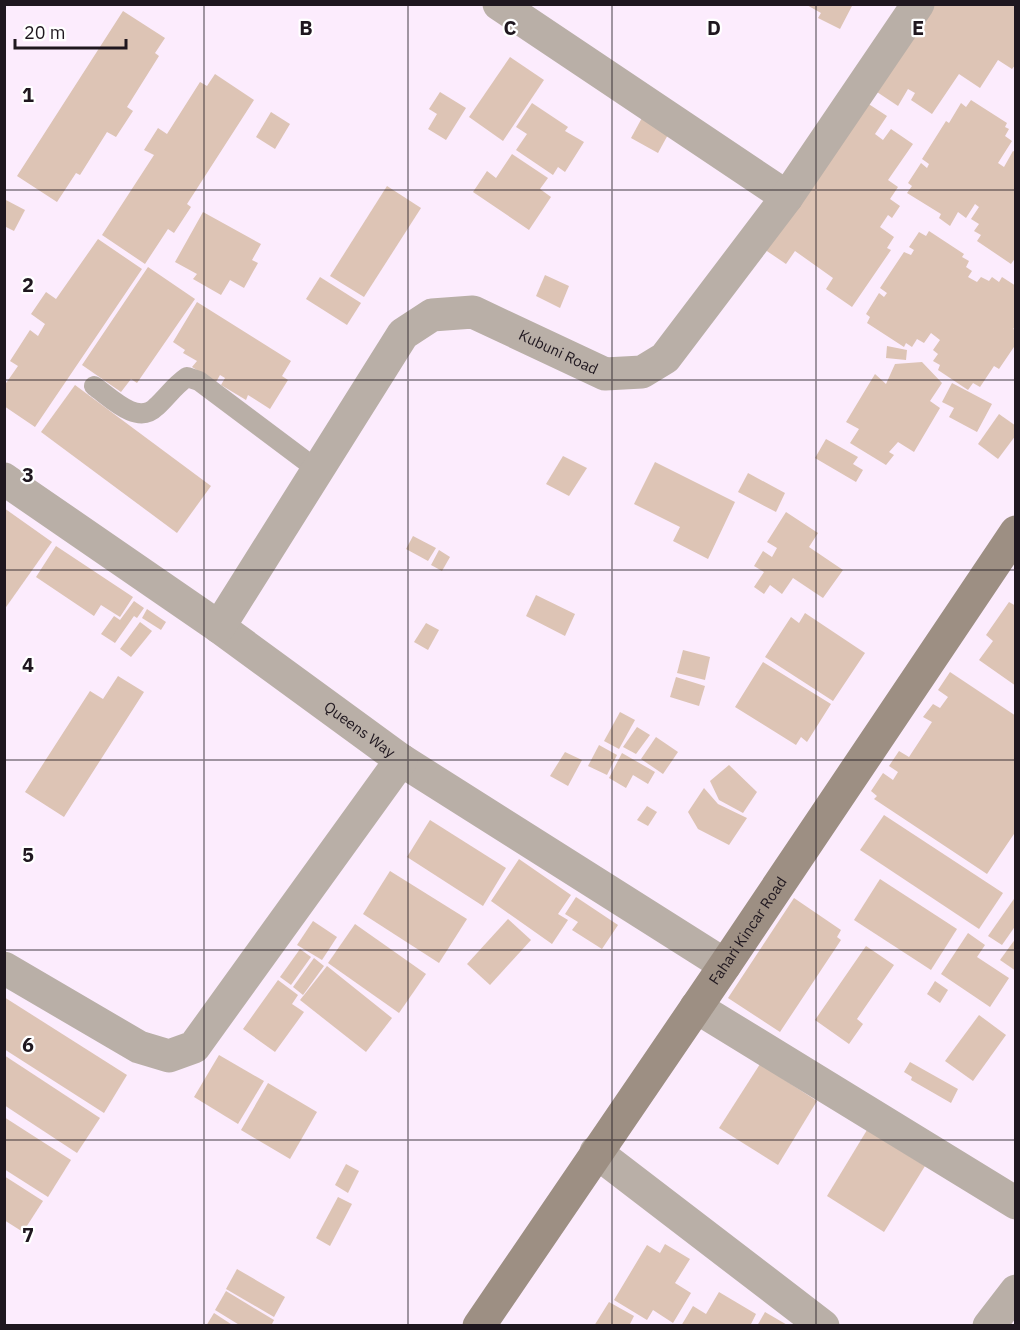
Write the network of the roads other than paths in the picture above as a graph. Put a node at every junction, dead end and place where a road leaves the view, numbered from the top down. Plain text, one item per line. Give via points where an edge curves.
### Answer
1 (499, 4) edge
2 (918, 4) edge
3 (787, 197) junction
4 (94, 386) dead end
5 (319, 471) junction
6 (4, 479) edge
7 (1016, 532) edge
8 (219, 627) junction
9 (401, 760) junction
10 (725, 965) junction
11 (4, 968) edge
12 (696, 1007) junction
13 (596, 1152) junction
14 (1016, 1203) edge
15 (1016, 1292) edge
16 (479, 1326) edge
17 (823, 1326) edge
18 (989, 1326) edge

1 - 3 street
2 - 3 street, Kubuni Road
3 - 5 street, Kubuni Road via 665,358 642,372 605,374 473,312 432,315 403,334
4 - 5 lane via 131,412 142,414 154,410 176,384 187,378 199,381
5 - 8 street, Kubuni Road
6 - 8 street, Queens Way
7 - 10 street, Fahari Kincar Road
8 - 9 street, Queens Way
9 - 10 street, Queens Way
9 - 11 street via 194,1047 170,1056 139,1047
10 - 12 street, Fahari Kincar Road
12 - 13 street, Fahari Kincar Road
12 - 14 street
13 - 16 street, Fahari Kincar Road
13 - 17 street
15 - 18 street

